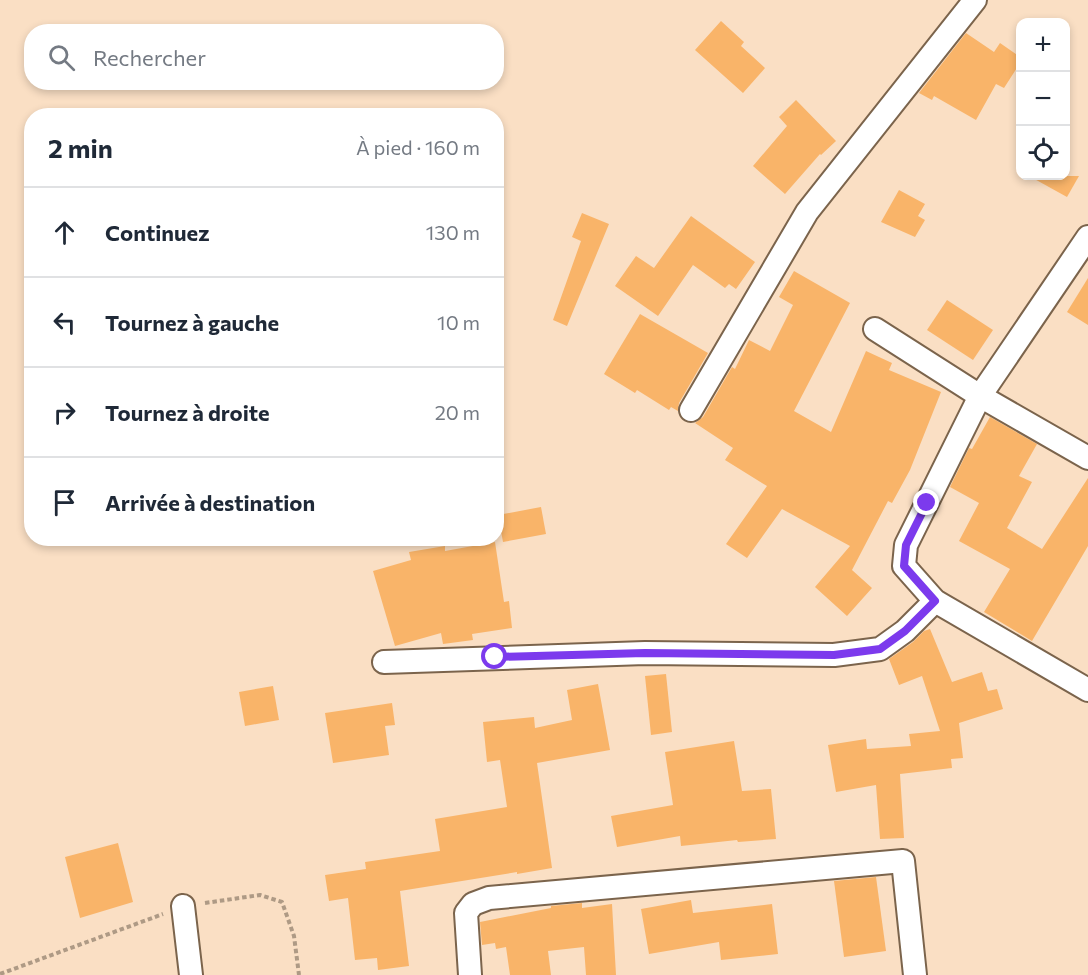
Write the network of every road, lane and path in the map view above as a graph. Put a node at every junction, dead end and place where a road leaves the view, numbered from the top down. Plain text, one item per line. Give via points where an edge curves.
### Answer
1 (975, 0) edge
2 (1088, 237) edge
3 (875, 329) dead end
4 (980, 396) junction
5 (691, 410) dead end
6 (1088, 458) edge
7 (935, 601) junction
8 (384, 662) dead end
9 (1088, 690) edge
10 (183, 906) junction
11 (0, 974) edge
12 (191, 975) edge
13 (299, 975) edge
14 (470, 975) edge
15 (915, 975) edge

1 - 5 street via 807,212
2 - 4 street
3 - 4 street
4 - 6 street
4 - 7 street via 906,545 904,566
7 - 8 street via 880,649 834,655 645,653
7 - 9 street
10 - 11 path
10 - 12 street
10 - 13 path via 260,895 282,902 294,936
14 - 15 street via 466,913 473,904 489,898 903,861

